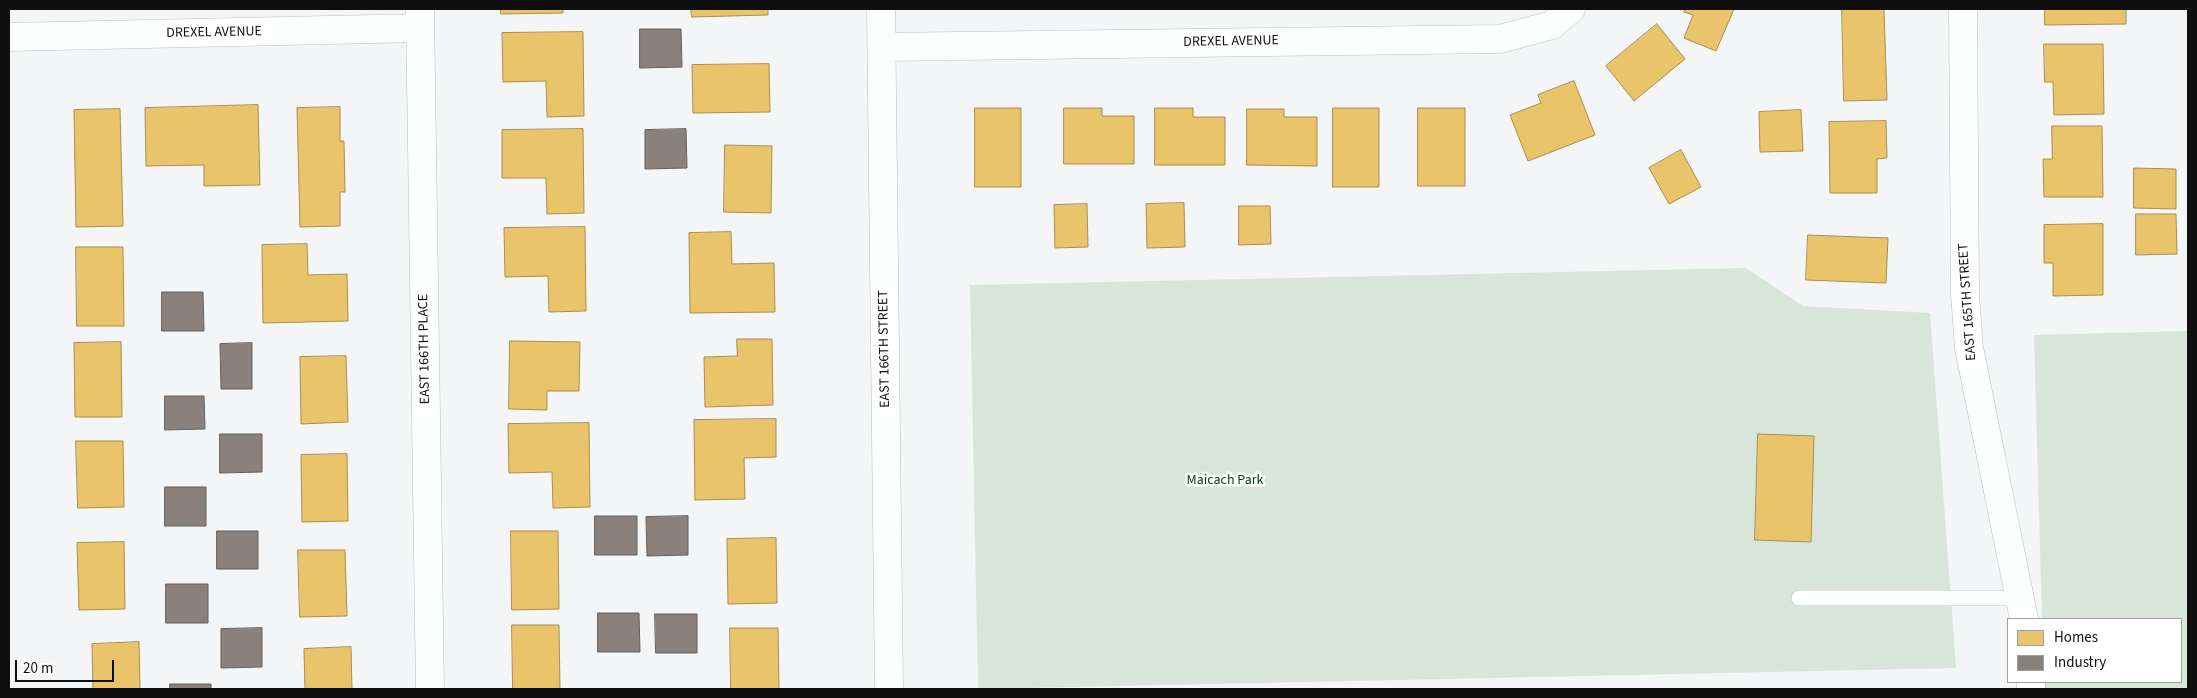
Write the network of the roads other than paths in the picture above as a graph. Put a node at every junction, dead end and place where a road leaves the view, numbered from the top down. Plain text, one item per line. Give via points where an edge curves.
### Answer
1 (881, 9) edge
2 (1572, 9) edge
3 (1963, 9) edge
4 (420, 18) edge
5 (9, 37) edge
6 (882, 47) junction
7 (1799, 598) dead end
8 (2022, 609) edge
9 (430, 689) edge
10 (889, 689) edge

1 - 6 street, EAST 166TH STREET
2 - 6 street, DREXEL AVENUE via 1552,25 1500,39
3 - 8 street, EAST 165TH STREET via 1964,276 1969,348
4 - 5 street, DREXEL AVENUE
4 - 9 street, EAST 166TH PLACE
6 - 10 street, EAST 166TH STREET
7 - 8 lane

